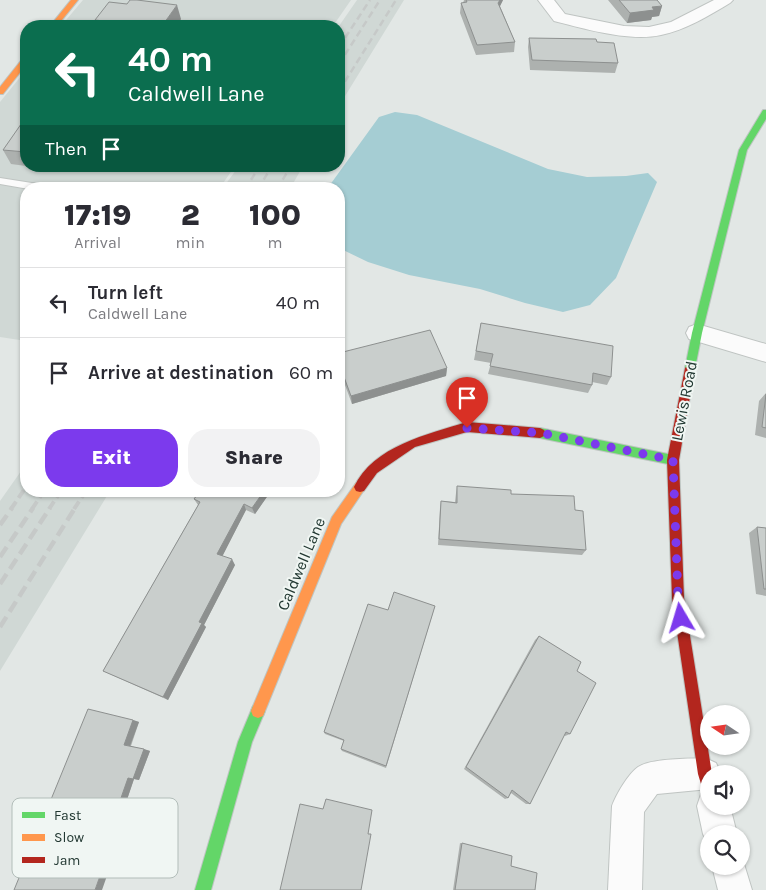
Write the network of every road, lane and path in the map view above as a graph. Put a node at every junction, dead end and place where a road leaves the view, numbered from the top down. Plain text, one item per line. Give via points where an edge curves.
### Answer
1 (75, 0) edge
2 (546, 0) edge
3 (725, 0) edge
4 (58, 20) edge
5 (20, 67) edge
6 (0, 92) edge
7 (766, 112) edge
8 (0, 182) edge
9 (20, 185) edge
10 (697, 333) junction
11 (766, 353) edge
12 (673, 460) junction
13 (704, 765) edge
14 (700, 782) edge
15 (731, 875) edge
16 (203, 890) edge
17 (625, 890) edge
18 (735, 890) edge

1 - 4 street
2 - 3 street via 560,18 643,32 680,24
5 - 6 street
7 - 10 street, Lewis Road via 743,150
8 - 9 lane
10 - 11 street
10 - 12 street, Lewis Road
12 - 13 street, Lewis Road via 678,598
12 - 16 street, Caldwell Lane via 541,433 467,428 412,443 373,469 336,521 244,742
14 - 17 street via 649,779 628,806
15 - 18 street

